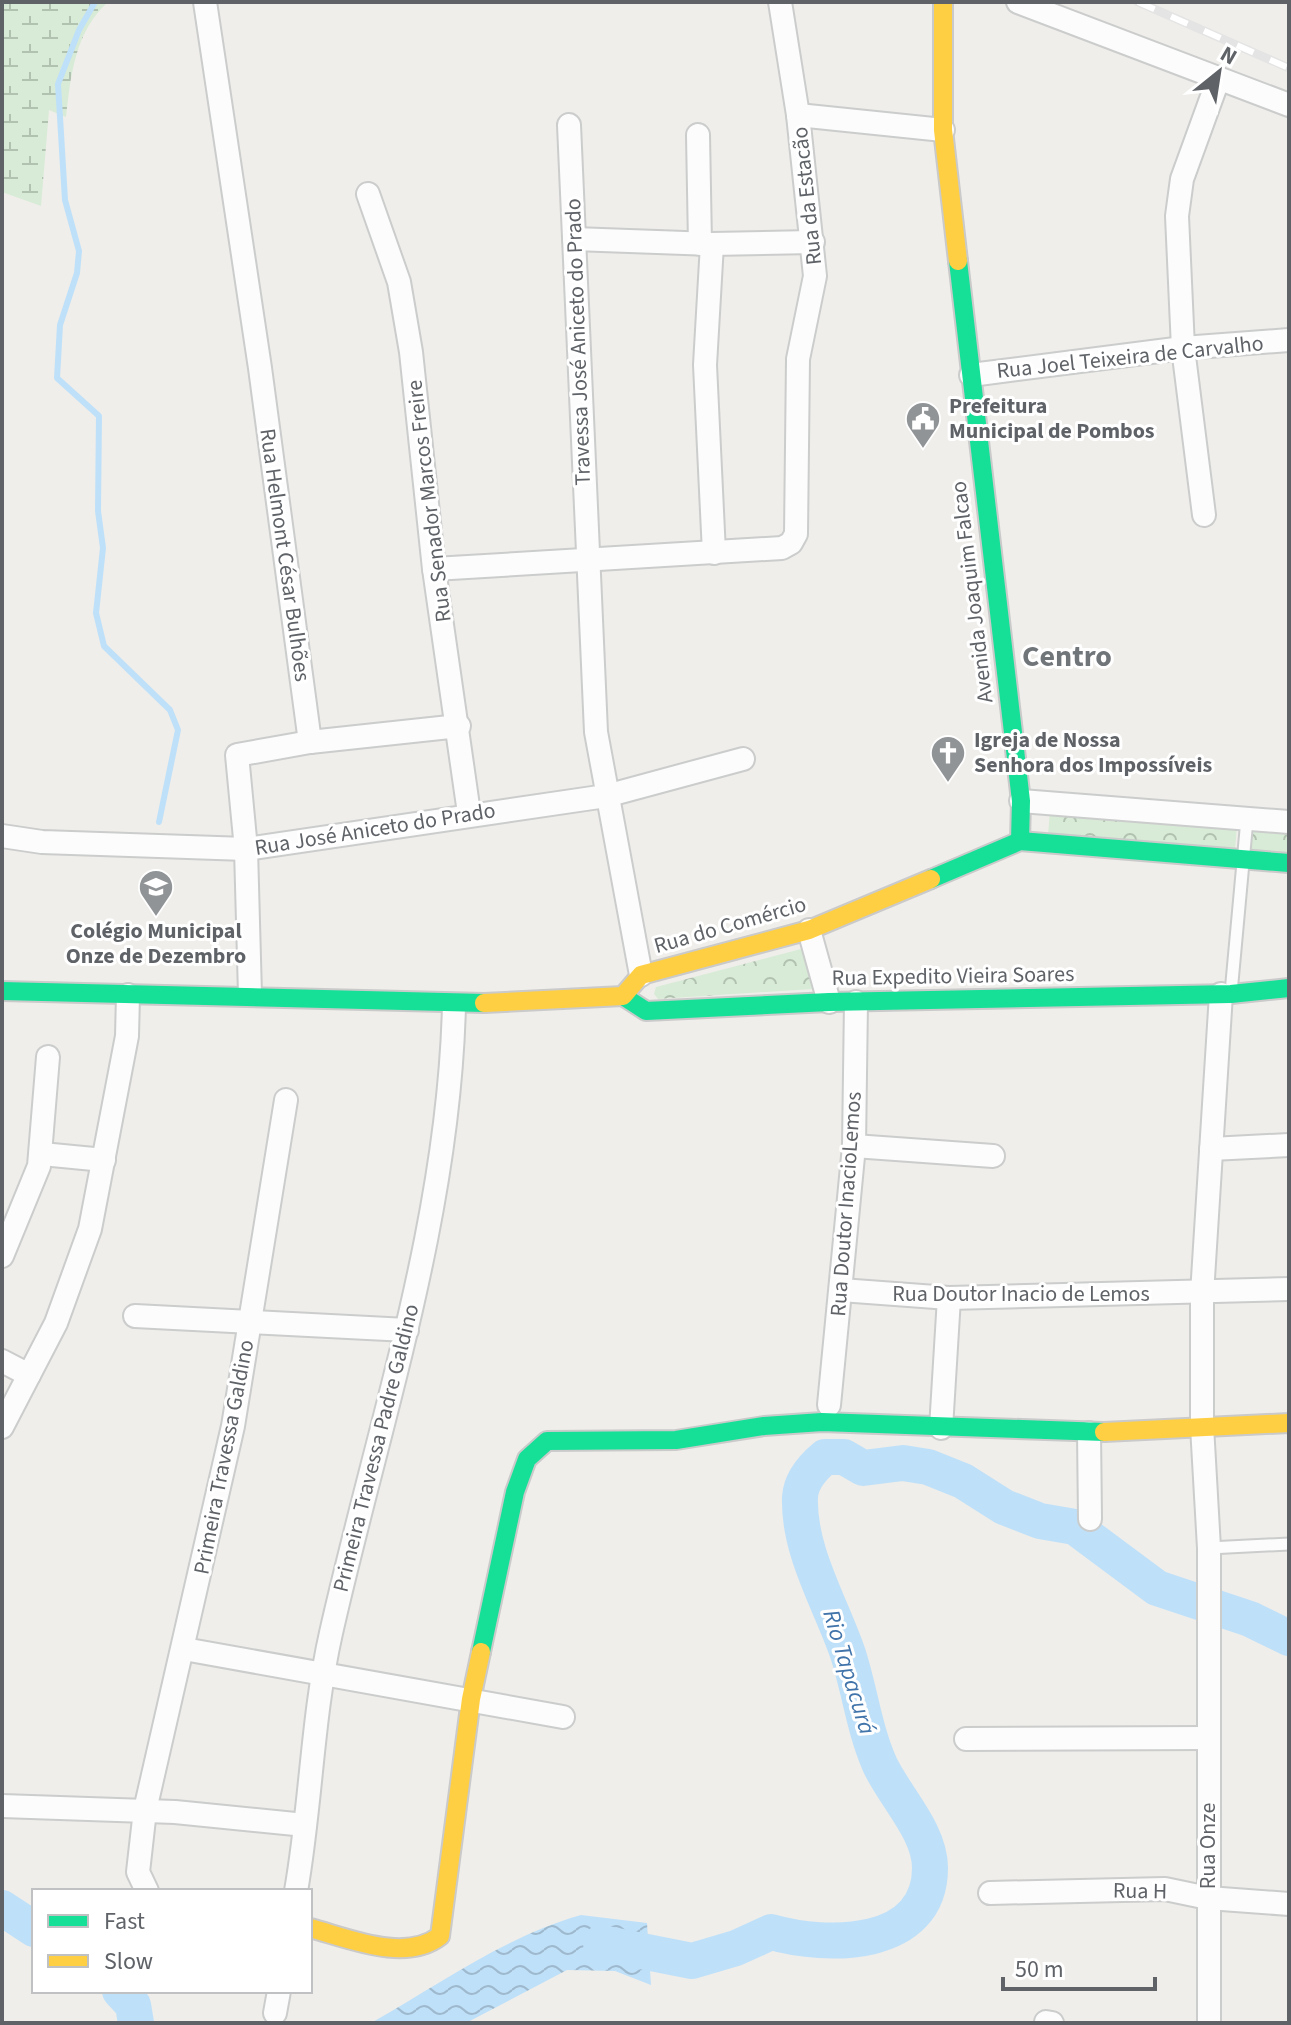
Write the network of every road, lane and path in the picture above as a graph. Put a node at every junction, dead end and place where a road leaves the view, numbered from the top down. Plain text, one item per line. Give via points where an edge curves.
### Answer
1 (205, 2) edge
2 (780, 2) edge
3 (943, 2) edge
4 (1018, 2) edge
5 (1218, 80) junction
6 (1289, 105) edge
7 (798, 115) junction
8 (569, 125) dead end
9 (943, 130) junction
10 (698, 135) dead end
11 (368, 194) dead end
12 (574, 239) junction
13 (813, 242) junction
14 (706, 244) junction
15 (1289, 340) edge
16 (1183, 348) junction
17 (971, 375) junction
18 (1204, 515) dead end
19 (714, 553) junction
20 (587, 560) junction
21 (434, 569) junction
22 (459, 726) junction
23 (310, 742) junction
24 (743, 759) dead end
25 (606, 796) junction
26 (1021, 801) junction
27 (469, 813) junction
28 (1247, 819) junction
29 (1289, 822) edge
30 (2, 836) edge
31 (1020, 841) junction
32 (246, 849) junction
33 (1243, 860) junction
34 (1289, 863) edge
35 (809, 930) junction
36 (641, 975) junction
37 (1289, 988) edge
38 (2, 991) edge
39 (1226, 994) junction
40 (128, 995) junction
41 (250, 995) junction
42 (623, 996) junction
43 (829, 1002) junction
44 (856, 1002) junction
45 (454, 1005) junction
46 (48, 1057) dead end
47 (286, 1100) dead end
48 (1289, 1145) edge
49 (854, 1146) junction
50 (1211, 1149) junction
51 (42, 1154) junction
52 (993, 1156) dead end
53 (104, 1160) junction
54 (2, 1256) edge
55 (1289, 1289) edge
56 (841, 1290) junction
57 (1202, 1294) junction
58 (949, 1298) junction
59 (135, 1316) dead end
60 (250, 1324) junction
61 (407, 1330) junction
62 (2, 1361) edge
63 (29, 1375) junction
64 (829, 1405) dead end
65 (1289, 1423) edge
66 (1202, 1426) junction
67 (2, 1427) edge
68 (941, 1428) junction
69 (1089, 1433) junction
70 (1090, 1519) dead end
71 (1289, 1544) edge
72 (1209, 1548) junction
73 (184, 1649) junction
74 (325, 1673) junction
75 (471, 1699) junction
76 (563, 1717) dead end
77 (1208, 1738) junction
78 (966, 1739) dead end
79 (2, 1806) edge
80 (145, 1810) junction
81 (305, 1825) junction
82 (146, 1889) edge
83 (296, 1889) edge
84 (990, 1893) dead end
85 (1208, 1898) junction
86 (1289, 1904) edge
87 (312, 1928) edge
88 (1046, 2022) edge
89 (1052, 2023) edge
90 (1209, 2023) edge

1 - 23 street, Rua Helmont César Bulhões
2 - 7 street, Rua da Estacão
3 - 9 street, Avenida Joaquim Falcao
4 - 5 street
5 - 6 street
5 - 16 street via 1178,199
7 - 9 street
7 - 13 street, Rua da Estacão
8 - 12 street, Travessa José Aniceto do Prado
9 - 17 street, Avenida Joaquim Falcao
10 - 14 street
11 - 21 street, Rua Senador Marcos Freire via 399,282
12 - 14 street
12 - 20 street, Travessa José Aniceto do Prado
13 - 14 street
13 - 19 street, Rua da Estacão via 815,276 798,359 796,534 782,548
14 - 19 street via 705,365
15 - 16 street, Rua Joel Teixeira de Carvalho
16 - 17 street, Rua Joel Teixeira de Carvalho
16 - 18 street
17 - 26 street, Avenida Joaquim Falcao
19 - 20 street
20 - 21 street
20 - 25 street, Travessa José Aniceto do Prado via 596,732
21 - 22 street, Rua Senador Marcos Freire
22 - 23 street
22 - 27 street, Rua Senador Marcos Freire
23 - 32 street via 237,755
24 - 25 street, Rua José Aniceto do Prado
25 - 27 street, Rua José Aniceto do Prado
25 - 36 street, Travessa José Aniceto do Prado
26 - 28 street
26 - 31 street, Avenida Joaquim Falcao
27 - 32 street, Rua José Aniceto do Prado
28 - 29 street
28 - 33 lane
30 - 32 street, Rua José Aniceto do Prado
31 - 33 street, Rua do Comércio
31 - 35 street, Rua do Comércio
32 - 41 street
33 - 34 street, Rua do Comércio
33 - 39 lane
35 - 36 street, Rua do Comércio
35 - 43 street
36 - 42 street, Rua do Comércio
37 - 39 street, Rua Expedito Vieira Soares
38 - 40 street
39 - 44 street, Rua Expedito Vieira Soares
39 - 50 street
40 - 41 street
40 - 53 street via 127,1036
41 - 45 street
42 - 43 street, Rua Expedito Vieira Soares via 646,1011
42 - 45 street
43 - 44 street, Rua Expedito Vieira Soares
44 - 49 street, Rua Doutor InacioLemos
45 - 61 street, Primeira Travessa Padre Galdino via 446,1129
46 - 51 street
47 - 60 street, Primeira Travessa Galdino
48 - 50 street
49 - 52 street
49 - 56 street, Rua Doutor InacioLemos
50 - 57 street
51 - 53 street
51 - 54 street
53 - 63 street via 83,1252
55 - 57 street, Rua Doutor Inacio de Lemos
56 - 58 street, Rua Doutor Inacio de Lemos
56 - 64 street, Rua Doutor InacioLemos
57 - 58 street, Rua Doutor Inacio de Lemos
57 - 66 street
58 - 68 street
59 - 60 street
60 - 61 street
60 - 73 street, Primeira Travessa Galdino
61 - 74 street, Primeira Travessa Padre Galdino
62 - 63 street
63 - 67 street
65 - 66 street
66 - 69 street
66 - 72 street
68 - 69 street
68 - 75 street via 785,1423 676,1440 558,1439 540,1445 519,1478
69 - 70 street
71 - 72 lane
72 - 77 street, Rua Onze
73 - 74 street
73 - 80 street, Primeira Travessa Galdino
74 - 75 street
74 - 81 street, Primeira Travessa Padre Galdino
75 - 76 street
75 - 87 street via 442,1930 430,1945 408,1949
77 - 78 street
77 - 85 street, Rua Onze
79 - 80 street
80 - 81 street
80 - 82 street, Primeira Travessa Galdino via 138,1872
81 - 83 street, Primeira Travessa Padre Galdino
84 - 85 street, Rua H via 1165,1889
85 - 86 street, Rua H
85 - 90 street, Rua Onze
88 - 89 street

